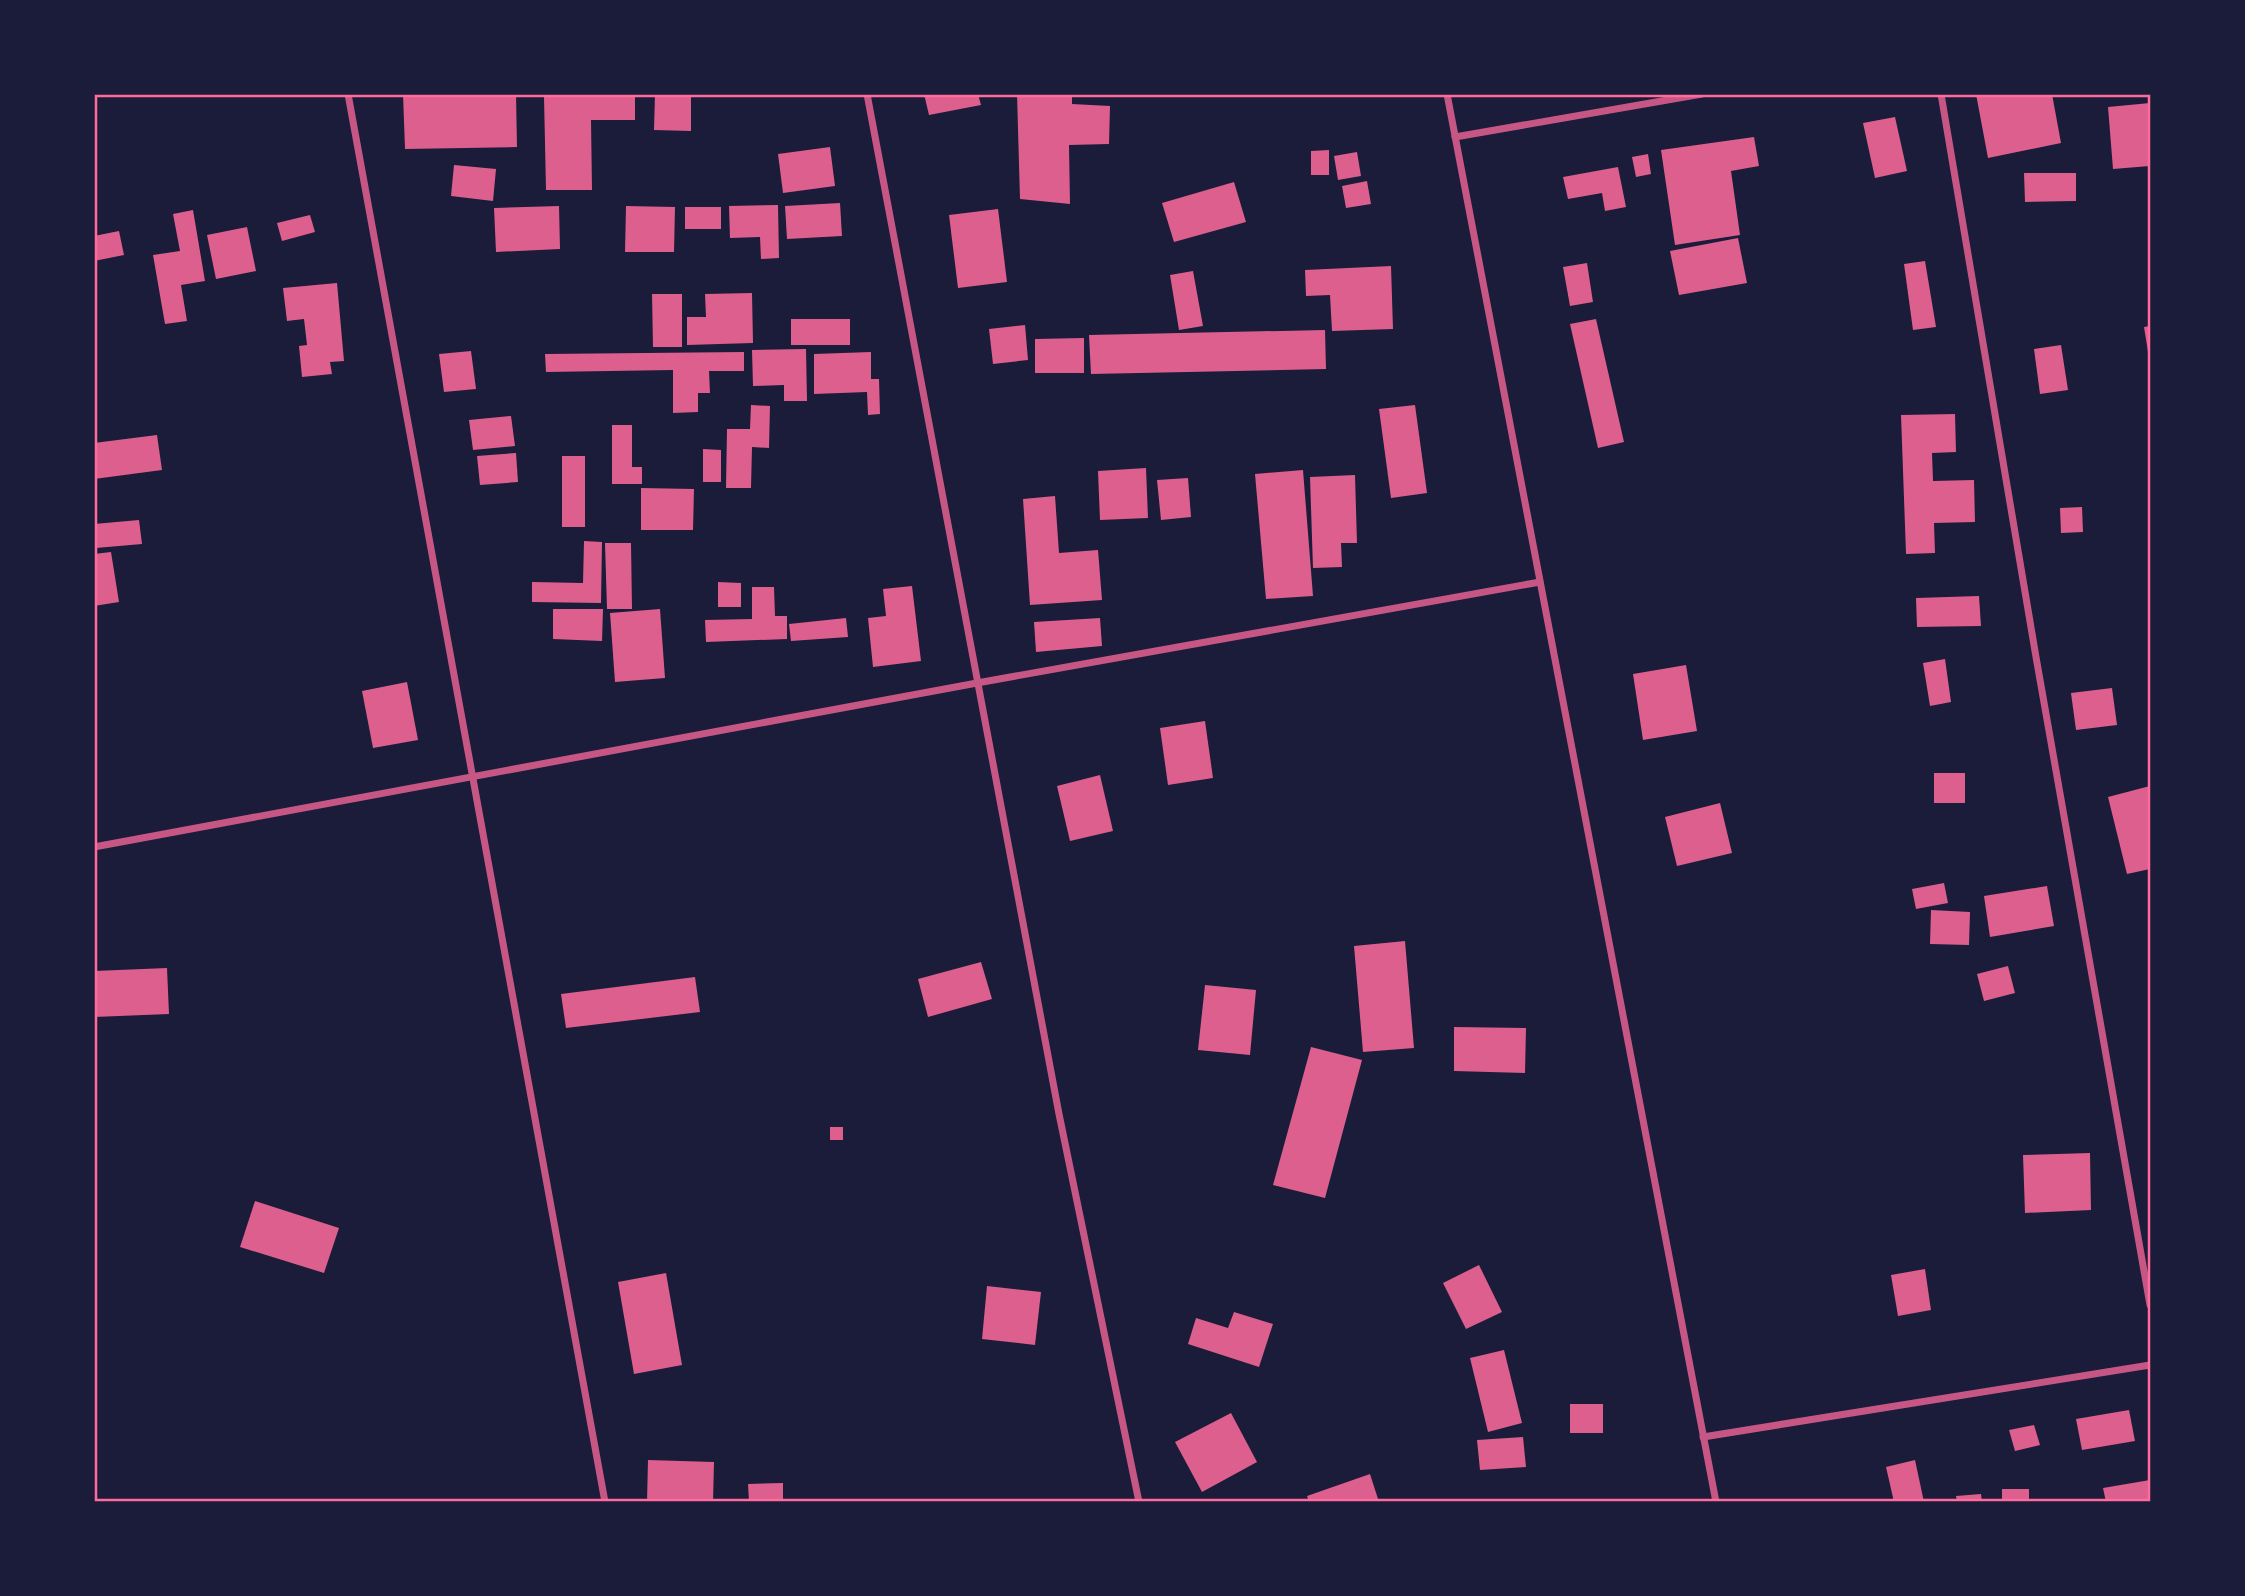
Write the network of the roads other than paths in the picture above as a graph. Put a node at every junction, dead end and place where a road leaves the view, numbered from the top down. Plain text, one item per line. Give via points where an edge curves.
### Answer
1 (348, 94) edge
2 (866, 94) edge
3 (1447, 94) edge
4 (1702, 94) edge
5 (1941, 94) edge
6 (1455, 137) junction
7 (1540, 582) junction
8 (976, 683) junction
9 (473, 777) junction
10 (94, 847) edge
11 (2151, 1305) edge
12 (2151, 1365) edge
13 (1703, 1437) junction
14 (605, 1502) edge
15 (1139, 1502) edge
16 (1716, 1502) edge

1 - 9 street
2 - 8 street
3 - 6 street
4 - 6 street
5 - 11 street
6 - 7 street
7 - 8 street
7 - 13 street
8 - 9 street
8 - 15 street
9 - 10 street
9 - 14 street
12 - 13 street
13 - 16 street

